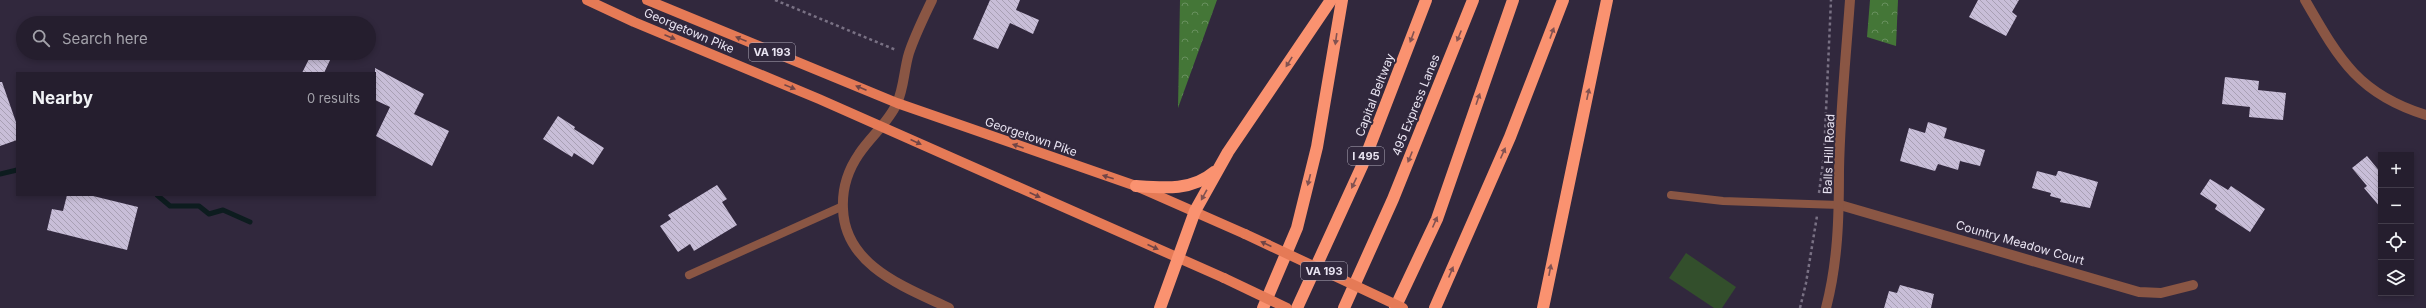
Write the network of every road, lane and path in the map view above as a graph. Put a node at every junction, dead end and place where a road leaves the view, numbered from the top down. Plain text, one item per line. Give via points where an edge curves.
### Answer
1 (587, 0) edge
2 (647, 0) edge
3 (774, 0) edge
4 (932, 0) edge
5 (1331, 0) edge
6 (1342, 0) edge
7 (1426, 0) edge
8 (1473, 0) edge
9 (1513, 0) edge
10 (1563, 0) edge
11 (1607, 0) edge
12 (1831, 0) edge
13 (1850, 0) edge
14 (2305, 0) edge
15 (908, 55) junction
16 (897, 103) junction
17 (2426, 116) edge
18 (880, 126) junction
19 (1219, 167) junction
20 (1136, 186) junction
21 (1671, 195) dead end
22 (1818, 204) junction
23 (1840, 205) junction
24 (843, 206) junction
25 (1195, 211) junction
26 (1178, 258) junction
27 (689, 275) dead end
28 (2193, 285) dead end
29 (949, 308) edge
30 (1160, 308) edge
31 (1263, 308) edge
32 (1287, 308) edge
33 (1297, 308) edge
34 (1344, 308) edge
35 (1395, 308) edge
36 (1403, 308) edge
37 (1435, 308) edge
38 (1543, 308) edge
39 (1800, 308) edge
40 (1826, 308) edge

1 -> 18 main road, Georgetown Pike / VA 193
16 -> 2 main road, Georgetown Pike / VA 193
3 - 15 path
4 - 15 street
5 -> 19 highway via 1309,29
6 -> 31 highway via 1326,101 1301,214
7 -> 33 highway, Capital Beltway / I 495 via 1362,166
8 -> 34 highway, 495 Express Lanes via 1393,199
35 -> 9 highway via 1437,219
37 -> 10 highway via 1510,137
38 -> 11 highway
12 - 22 path via 1824,155
13 - 23 street, Balls Hill Road via 1839,169
14 - 17 street via 2344,63 2362,82 2382,97
15 - 16 street
16 - 18 street
20 -> 16 main road, Georgetown Pike / VA 193
18 - 24 street via 859,154 846,180
18 -> 26 main road, Georgetown Pike
19 - 20 highway via 1206,179 1189,186
19 -> 25 highway
20 - 25 main road, Georgetown Pike / VA 193
21 - 22 lane via 1722,201
22 - 23 lane
22 - 39 path
23 - 28 street, Country Meadow Court via 2139,292 2161,292
23 - 40 street, Balls Hill Road via 1838,247
24 - 27 lane
24 - 29 street via 848,236 856,251 876,269 899,284
25 - 26 highway
36 -> 25 main road, Georgetown Pike / VA 193, bridge
26 - 30 highway
26 - 32 main road, Georgetown Pike, bridge

